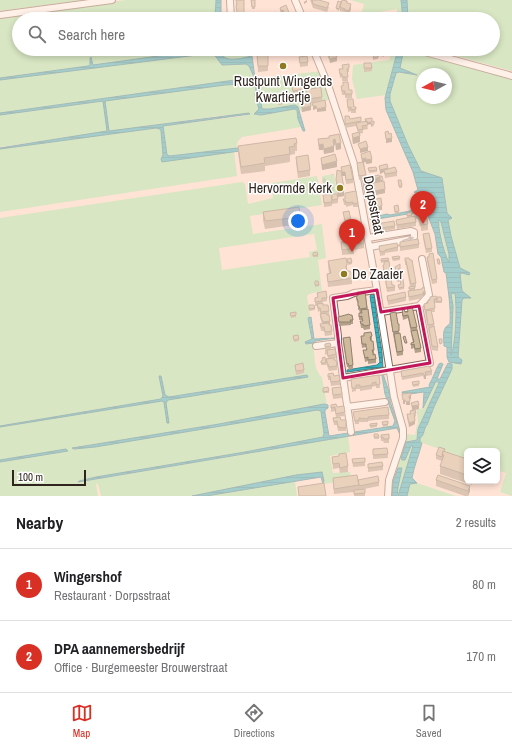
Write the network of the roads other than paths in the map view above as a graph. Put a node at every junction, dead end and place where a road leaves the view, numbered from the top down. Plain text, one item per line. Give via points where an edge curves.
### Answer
1 (112, 0) edge
2 (230, 0) edge
3 (295, 0) edge
4 (22, 12) edge
5 (230, 12) edge
6 (300, 12) edge
7 (12, 13) edge
8 (0, 15) edge
9 (316, 56) edge
10 (439, 56) edge
11 (512, 76) edge
12 (368, 238) junction
13 (370, 247) junction
14 (422, 259) dead end
15 (378, 290) junction
16 (419, 306) junction
17 (381, 312) junction
18 (338, 343) junction
19 (316, 346) dead end
20 (385, 372) junction
21 (343, 378) junction
22 (385, 402) dead end
23 (347, 407) junction
24 (351, 432) dead end
25 (388, 496) edge

1 - 4 street
2 - 5 street
3 - 6 street
7 - 8 street
9 - 12 street, Dorpsstraat via 355,167
10 - 11 street
12 - 13 street, Dorpsstraat
13 -> 12 street via 412,239 415,235 411,231
13 - 15 street, Dorpsstraat
14 - 16 street via 429,295
15 - 17 street, Dorpsstraat
15 - 18 street via 332,298
16 - 17 street
16 - 20 street via 430,363
17 - 20 street, Dorpsstraat
18 - 19 street
18 - 21 street
20 - 21 street
20 - 25 street, Dorpsstraat via 404,438 389,480
21 - 23 street
22 - 23 street
23 - 24 street

